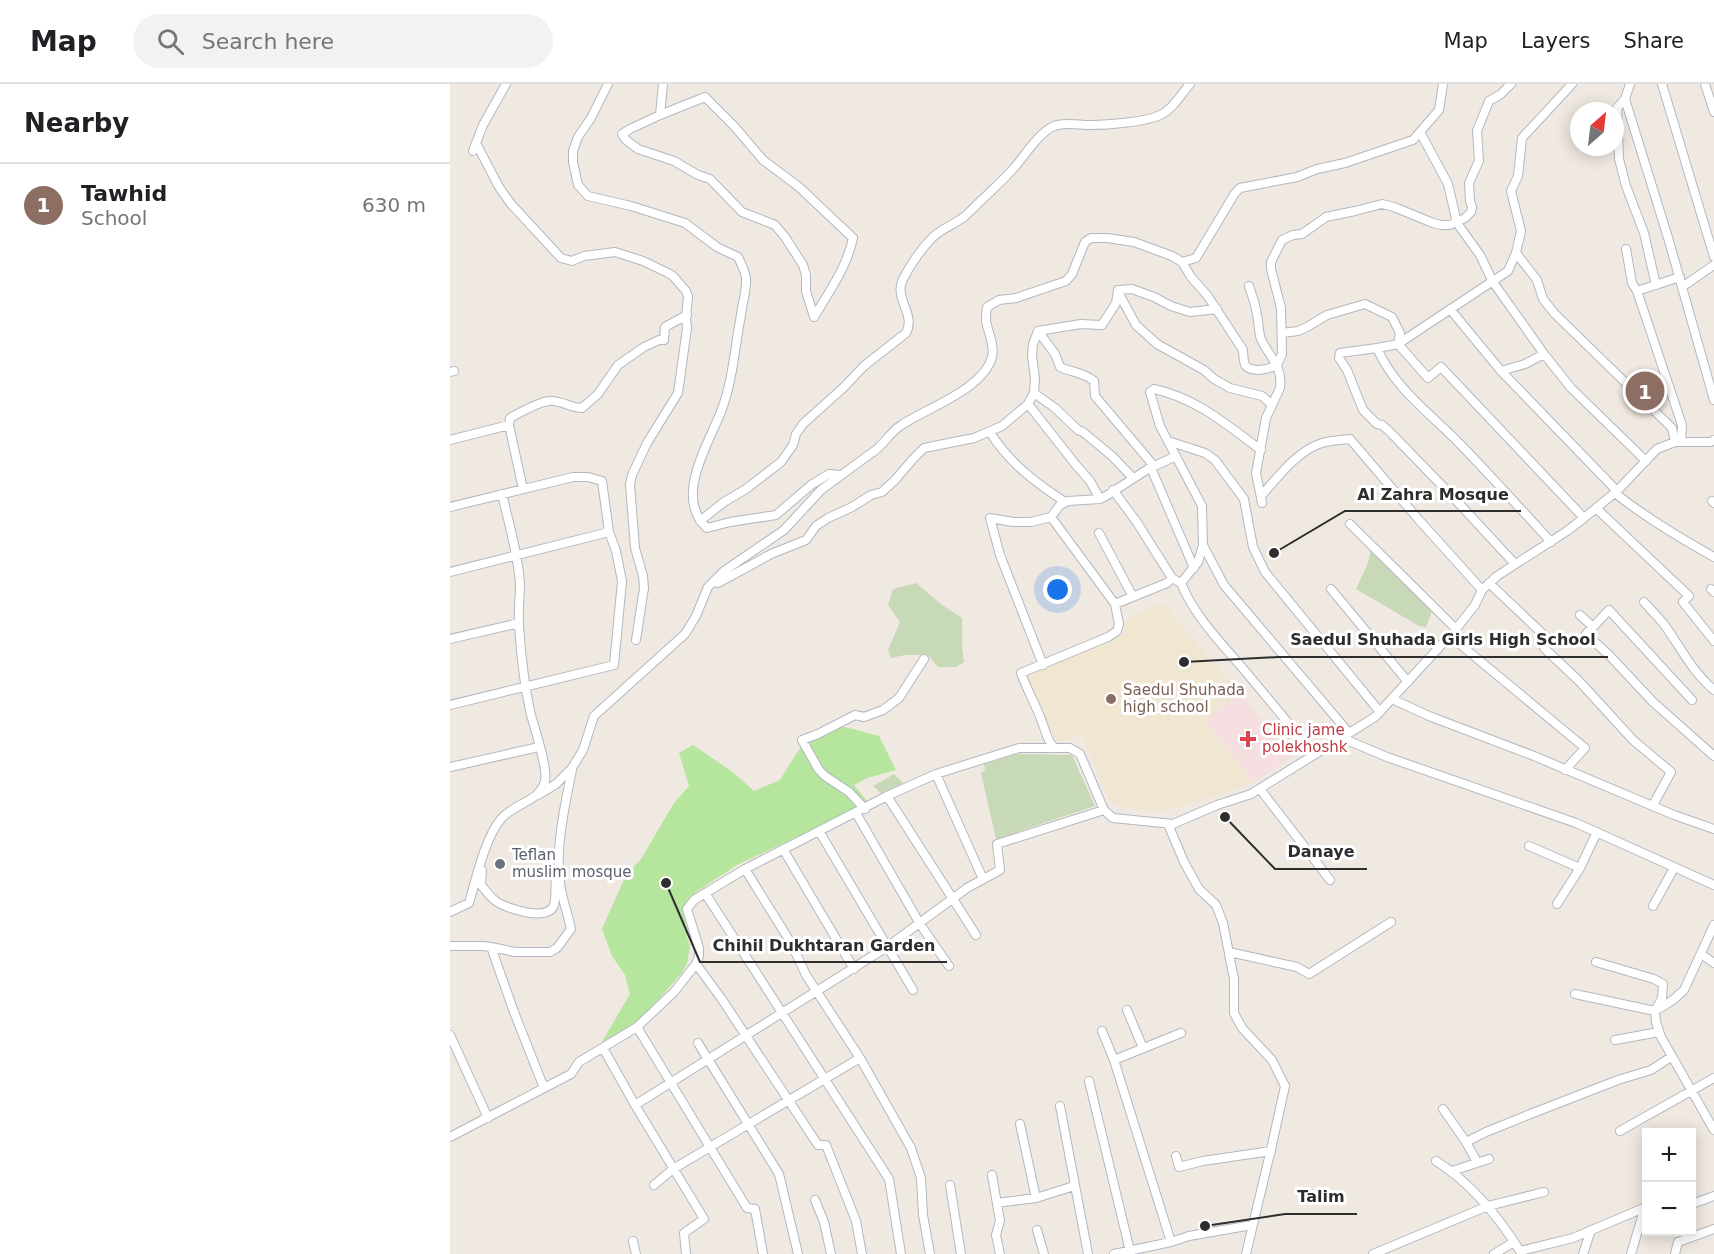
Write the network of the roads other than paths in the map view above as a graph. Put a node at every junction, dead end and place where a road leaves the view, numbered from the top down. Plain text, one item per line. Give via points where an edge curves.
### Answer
1 (506, 84) edge
2 (608, 84) edge
3 (663, 84) edge
4 (1190, 84) edge
5 (1443, 84) edge
6 (1511, 84) edge
7 (1572, 84) edge
8 (1630, 84) edge
9 (1662, 84) edge
10 (1705, 84) edge
11 (1711, 92) edge
12 (1625, 99) junction
13 (1714, 112) edge
14 (660, 115) junction
15 (1420, 132) junction
16 (1457, 223) junction
17 (1626, 249) dead end
18 (1516, 253) junction
19 (1714, 257) edge
20 (1182, 262) junction
21 (1714, 265) edge
22 (1680, 277) junction
23 (1493, 282) junction
24 (1656, 285) junction
25 (1249, 286) dead end
26 (1682, 287) junction
27 (1118, 290) junction
28 (1637, 291) junction
29 (1217, 309) junction
30 (1450, 309) junction
31 (687, 315) junction
32 (1038, 331) junction
33 (1282, 333) junction
34 (1398, 344) junction
35 (1377, 348) junction
36 (1544, 354) junction
37 (1277, 365) junction
38 (1501, 371) junction
39 (1034, 393) junction
40 (1714, 400) edge
41 (1028, 404) junction
42 (1271, 404) junction
43 (509, 425) junction
44 (990, 432) junction
45 (450, 440) edge
46 (1714, 440) edge
47 (1168, 441) junction
48 (1678, 442) junction
49 (1260, 450) junction
50 (1176, 456) junction
51 (1646, 461) junction
52 (1153, 467) junction
53 (840, 475) junction
54 (1133, 478) junction
55 (524, 489) junction
56 (1113, 490) junction
57 (1616, 492) junction
58 (502, 494) junction
59 (1100, 499) junction
60 (1065, 502) junction
61 (450, 507) edge
62 (1596, 508) junction
63 (1051, 517) junction
64 (1584, 518) junction
65 (700, 521) junction
66 (1350, 524) dead end
67 (609, 532) junction
68 (1099, 533) dead end
69 (1551, 542) junction
70 (1203, 545) junction
71 (516, 555) junction
72 (1714, 557) edge
73 (1515, 564) junction
74 (1194, 568) junction
75 (450, 572) edge
76 (1172, 578) junction
77 (713, 582) junction
78 (1181, 583) junction
79 (1489, 583) junction
80 (1331, 589) dead end
81 (1482, 590) junction
82 (1133, 597) junction
83 (1644, 602) dead end
84 (1115, 604) junction
85 (1580, 615) dead end
86 (519, 623) junction
87 (1593, 627) junction
88 (1456, 629) junction
89 (1450, 636) junction
90 (450, 639) edge
91 (636, 640) dead end
92 (1714, 641) edge
93 (924, 659) dead end
94 (1043, 665) junction
95 (1408, 682) junction
96 (524, 687) junction
97 (1714, 690) edge
98 (1392, 699) junction
99 (1692, 700) dead end
100 (450, 705) edge
101 (1380, 712) junction
102 (1345, 736) junction
103 (539, 747) junction
104 (1054, 748) junction
105 (1314, 755) junction
106 (1714, 756) edge
107 (450, 767) edge
108 (572, 768) junction
109 (1565, 770) junction
110 (936, 774) junction
111 (1260, 789) junction
112 (538, 795) junction
113 (888, 796) junction
114 (1653, 805) junction
115 (865, 808) junction
116 (1104, 810) junction
117 (856, 813) junction
118 (1168, 824) junction
119 (1714, 828) edge
120 (819, 831) junction
121 (1597, 832) junction
122 (1529, 846) dead end
123 (783, 849) junction
124 (560, 853) junction
125 (1580, 868) junction
126 (1674, 868) junction
127 (478, 869) junction
128 (745, 869) junction
129 (983, 879) junction
130 (1330, 880) dead end
131 (1714, 885) edge
132 (705, 893) junction
133 (952, 898) junction
134 (1557, 904) dead end
135 (1653, 906) dead end
136 (450, 912) edge
137 (1391, 922) dead end
138 (920, 924) junction
139 (1714, 925) edge
140 (976, 935) dead end
141 (450, 946) edge
142 (491, 947) junction
143 (887, 947) junction
144 (1229, 952) junction
145 (1701, 954) junction
146 (1596, 962) dead end
147 (1714, 963) edge
148 (696, 964) junction
149 (949, 966) dead end
150 (854, 969) junction
151 (817, 990) junction
152 (913, 990) dead end
153 (1575, 994) dead end
154 (1127, 1010) dead end
155 (1655, 1011) junction
156 (782, 1012) junction
157 (637, 1027) junction
158 (1102, 1031) dead end
159 (1659, 1032) junction
160 (1181, 1033) dead end
161 (450, 1035) edge
162 (746, 1036) junction
163 (1615, 1040) dead end
164 (698, 1043) dead end
165 (603, 1048) junction
166 (1143, 1048) junction
167 (1671, 1057) junction
168 (860, 1058) junction
169 (708, 1060) junction
170 (1114, 1060) junction
171 (825, 1078) junction
172 (1714, 1078) edge
173 (1089, 1081) dead end
174 (670, 1083) junction
175 (543, 1088) junction
176 (1692, 1090) junction
177 (787, 1100) junction
178 (635, 1105) junction
179 (1060, 1106) dead end
180 (1443, 1109) dead end
181 (488, 1118) junction
182 (747, 1124) junction
183 (1020, 1124) dead end
184 (1714, 1130) edge
185 (1620, 1131) dead end
186 (450, 1137) edge
187 (1466, 1142) junction
188 (710, 1148) junction
189 (1271, 1151) junction
190 (1176, 1156) dead end
191 (1489, 1159) dead end
192 (1436, 1161) dead end
193 (1477, 1162) junction
194 (673, 1169) junction
195 (1452, 1171) junction
196 (992, 1175) dead end
197 (654, 1185) dead end
198 (950, 1185) dead end
199 (1074, 1186) junction
200 (1544, 1192) dead end
201 (1714, 1196) edge
202 (1036, 1198) junction
203 (815, 1200) dead end
204 (1696, 1202) edge
205 (997, 1203) junction
206 (1488, 1206) junction
207 (1642, 1209) edge
208 (1642, 1220) edge
209 (1252, 1225) junction
210 (1714, 1229) edge
211 (1037, 1230) dead end
212 (1591, 1230) junction
213 (633, 1241) dead end
214 (1171, 1242) junction
215 (1514, 1242) junction
216 (1130, 1251) junction
217 (636, 1254) edge
218 (686, 1254) edge
219 (763, 1254) edge
220 (798, 1254) edge
221 (831, 1254) edge
222 (862, 1254) edge
223 (901, 1254) edge
224 (930, 1254) edge
225 (960, 1254) edge
226 (1000, 1254) edge
227 (1044, 1254) edge
228 (1088, 1254) edge
229 (1114, 1254) edge
230 (1248, 1254) edge
231 (1373, 1254) edge
232 (1494, 1254) edge
233 (1583, 1254) edge
234 (1631, 1254) edge
235 (1675, 1254) edge

1 - 31 street via 474,147 512,204 561,258 572,261 615,252 673,276 686,291
2 - 65 street via 573,151 578,185 588,196 685,223 738,257 746,279 730,383 696,478 694,509
3 - 14 street
4 - 65 street via 1162,115 1102,125 1056,125 1046,132 966,215 929,240 911,265 900,288 909,316 906,333 864,366 803,424 781,462
5 - 15 street via 1439,110
6 - 16 street via 1489,100 1485,110 1477,131 1479,161 1469,183 1471,212
7 - 18 street via 1521,138 1518,176 1511,191 1521,231
8 - 12 street
9 - 19 street
10 - 11 street
11 - 13 street
12 - 22 street
12 - 24 street via 1617,108 1619,159
14 - 14 street via 622,134 638,149 710,179 742,212 775,225 803,265 814,317 842,269 853,238 799,187 763,160 705,97
15 - 16 street via 1448,184
15 - 20 street via 1413,140 1379,153 1286,181 1240,188 1196,258
16 - 23 street
16 - 33 street via 1433,223 1382,204 1326,217 1302,234 1282,240 1271,262
17 - 28 street
18 - 23 street via 1508,271
18 - 48 street via 1537,280 1542,299 1672,428
20 - 29 street
20 - 53 street via 1134,242 1091,238 1085,242 1066,281 987,307 992,356 974,383 899,426 878,450
21 - 26 street
22 - 24 street
22 - 26 street
23 - 30 street
23 - 36 street
24 - 28 street
25 - 37 street via 1260,337
26 - 40 street
27 - 29 street via 1132,289 1190,312
27 - 32 street via 1116,303 1102,325
27 - 42 street via 1136,325 1157,344 1230,388 1262,396
28 - 48 street via 1682,426
29 - 37 street via 1243,350 1247,368 1265,371
30 - 34 street
30 - 38 street
31 - 43 street via 665,327 664,340 644,347 618,364 598,394 582,408 549,401 510,418
31 - 91 street via 678,393 647,443 630,484 635,548 644,588
32 - 39 street via 1032,356
32 - 52 street via 1060,367 1094,381 1095,396
33 - 34 street via 1298,331 1328,315 1365,304 1392,317 1400,333
33 - 37 street via 1282,354
34 - 35 street
34 - 64 street via 1428,378 1441,367
35 - 69 street via 1392,375 1413,399 1459,442
35 - 73 street via 1340,353 1363,410 1389,431
36 - 38 street
36 - 51 street via 1571,388
37 - 42 street via 1280,387
38 - 57 street
39 - 41 street
39 - 54 street via 1113,456
41 - 44 street
41 - 59 street
42 - 49 street
43 - 45 street
43 - 55 street
44 - 60 street via 1026,474
44 - 77 street via 924,448 882,492 828,518 806,540
46 - 48 street
47 - 49 street via 1150,392 1154,389 1213,414
47 - 50 street
47 - 101 street via 1215,460 1244,499 1253,547 1265,572
48 - 51 street via 1658,449
49 - 81 street via 1256,473 1262,500 1301,454 1320,443 1350,439
50 - 52 street
50 - 70 street via 1202,506
51 - 57 street
52 - 54 street
52 - 74 street
53 - 65 street via 829,474 811,485 776,516 707,528
53 - 77 street via 784,530
54 - 56 street
55 - 58 street
55 - 67 street via 573,477 602,481
56 - 59 street
56 - 76 street
57 - 62 street
57 - 72 street via 1675,536
58 - 61 street
58 - 71 street
59 - 60 street
60 - 63 street
62 - 64 street
62 - 92 street via 1689,596 1683,602
63 - 84 street
63 - 94 street via 1023,523 990,518 1000,555
64 - 69 street
66 - 88 street
67 - 71 street
67 - 96 street via 622,581 614,664
68 - 82 street
69 - 73 street
70 - 74 street
70 - 102 street via 1224,585
71 - 75 street
71 - 86 street
73 - 79 street
74 - 78 street
76 - 78 street
76 - 82 street
77 - 108 street via 685,634 594,716 583,750
78 - 105 street via 1187,598 1220,641
79 - 81 street
79 - 114 street via 1546,637 1544,648 1632,740 1671,772
80 - 95 street
81 - 88 street
82 - 84 street
83 - 97 street
84 - 94 street via 1117,631
85 - 87 street
86 - 90 street
86 - 96 street
87 - 99 street via 1609,610
87 - 106 street via 1586,634
88 - 89 street
89 - 95 street
89 - 109 street via 1585,748
93 - 115 street via 899,698 883,710 855,716 802,740 819,770
94 - 104 street via 1021,673
95 - 98 street
96 - 100 street
96 - 103 street
98 - 101 street
98 - 109 street
101 - 102 street
102 - 105 street
102 - 121 street via 1387,757
103 - 107 street
103 - 112 street via 545,781
104 - 110 street via 1019,748
104 - 116 street via 1070,748 1080,753
105 - 111 street
108 - 112 street
108 - 124 street
109 - 114 street
110 - 113 street
110 - 129 street
111 - 118 street
111 - 130 street
112 - 127 street via 502,818
113 - 115 street
113 - 133 street
114 - 119 street
115 - 117 street
116 - 118 street via 1113,818
116 - 129 street via 998,844 1000,870
117 - 120 street
117 - 138 street
118 - 144 street via 1199,889 1216,905
120 - 123 street
120 - 143 street
121 - 125 street
121 - 126 street
122 - 125 street
123 - 128 street
123 - 150 street
124 - 127 street via 554,906 549,912 514,910 497,902 481,885 482,870
124 - 142 street via 560,880 571,929 550,952
125 - 134 street
126 - 131 street
126 - 135 street
127 - 136 street via 469,903
128 - 132 street
128 - 151 street
129 - 133 street
132 - 148 street via 687,909 699,948
132 - 156 street
133 - 138 street
133 - 140 street
137 - 144 street via 1309,974 1297,967
138 - 143 street
138 - 149 street
139 - 145 street
141 - 142 street
142 - 175 street
143 - 150 street
143 - 152 street
144 - 189 street via 1234,1012 1242,1028 1272,1060 1285,1086
145 - 147 street
145 - 155 street via 1684,990
146 - 155 street via 1663,984 1662,998
148 - 157 street via 674,992
148 - 162 street
150 - 151 street
151 - 156 street
151 - 168 street
153 - 155 street
154 - 166 street
155 - 159 street
156 - 162 street
156 - 171 street
157 - 165 street
157 - 174 street
158 - 170 street
159 - 163 street
159 - 167 street
160 - 166 street
161 - 181 street
162 - 169 street
162 - 177 street
164 - 169 street
165 - 175 street via 579,1062 571,1074
165 - 178 street
166 - 170 street
167 - 176 street
167 - 187 street via 1651,1070
168 - 171 street
168 - 224 street via 911,1148 921,1178
169 - 174 street
169 - 182 street
170 - 214 street
171 - 177 street
171 - 223 street via 889,1179
172 - 176 street
173 - 216 street
174 - 178 street
174 - 188 street
175 - 181 street
176 - 184 street
176 - 185 street
177 - 182 street
177 - 222 street via 818,1145 826,1145 856,1221
178 - 194 street
179 - 199 street
180 - 187 street
181 - 186 street
182 - 188 street
182 - 220 street via 779,1174
183 - 202 street
187 - 193 street
188 - 194 street
188 - 219 street via 747,1208 755,1209
189 - 190 street via 1179,1167
189 - 209 street
191 - 193 street
192 - 195 street
193 - 195 street
194 - 197 street
194 - 218 street via 704,1219 684,1233
195 - 206 street
196 - 205 street
198 - 225 street
199 - 202 street
199 - 228 street
200 - 206 street
201 - 204 street
202 - 205 street
203 - 221 street
205 - 226 street
206 - 215 street
206 - 231 street
207 - 212 street
208 - 234 street
209 - 214 street
209 - 230 street
210 - 235 street via 1678,1242
211 - 227 street
212 - 215 street via 1520,1251
212 - 233 street
213 - 217 street
214 - 216 street
215 - 232 street
216 - 229 street

